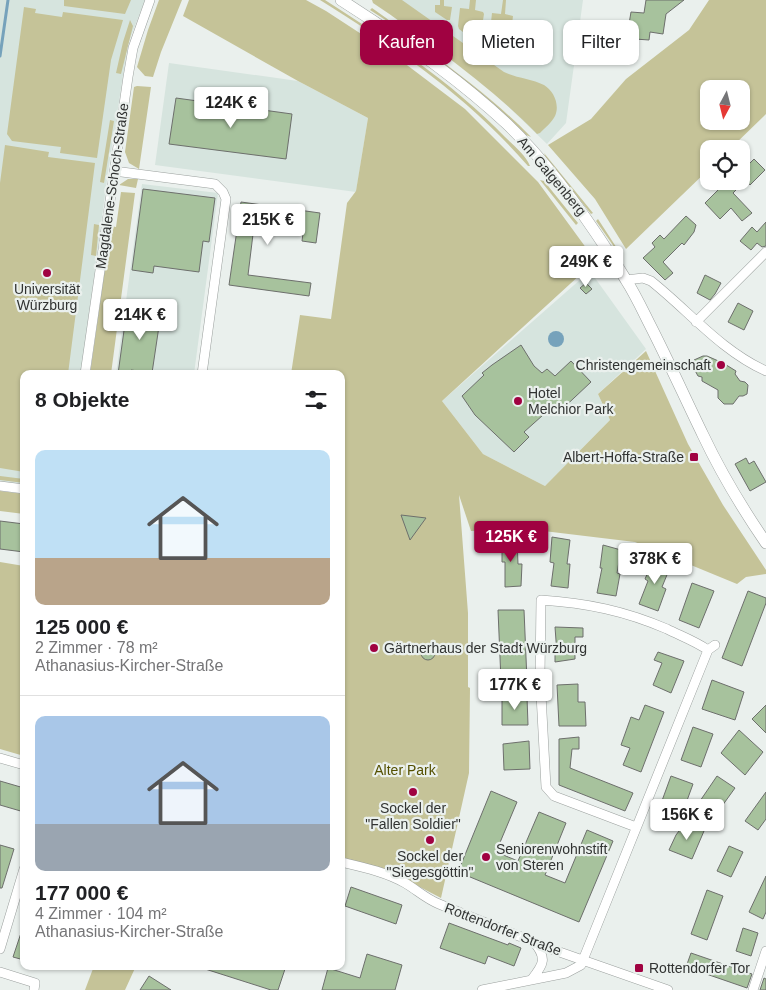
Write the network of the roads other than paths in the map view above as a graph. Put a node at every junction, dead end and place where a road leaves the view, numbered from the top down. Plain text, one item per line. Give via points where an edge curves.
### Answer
1 (150, 0) edge
2 (341, 0) edge
3 (114, 171) junction
4 (766, 252) edge
5 (626, 280) junction
6 (696, 322) junction
7 (86, 370) edge
8 (203, 370) edge
9 (766, 371) edge
10 (0, 486) edge
11 (20, 488) edge
12 (766, 542) edge
13 (0, 758) edge
14 (20, 764) edge
15 (636, 827) junction
16 (345, 863) edge
17 (20, 882) edge
18 (534, 942) junction
19 (0, 949) edge
20 (766, 952) edge
21 (584, 960) junction
22 (0, 972) edge
23 (532, 979) junction
24 (34, 990) edge
25 (482, 990) edge
26 (668, 990) edge
27 (753, 990) edge

1 - 3 street, Magdalene-Schoch-Straße via 133,48
2 - 5 street, Am Galgenberg via 469,90 508,125 588,220
3 - 7 street, Magdalene-Schoch-Straße
3 - 8 street via 215,184 223,192 226,199
4 - 6 street
5 - 6 street via 643,278 651,281
5 - 12 street, Am Galgenberg via 719,468
6 - 9 street via 744,359
10 - 11 street
13 - 14 street
15 - 15 street via 712,648 619,611 541,600 540,676 546,787 554,796
15 - 21 street
16 - 18 street, Rottendorfer Straße via 375,870 404,882 429,900
17 - 19 street
18 - 21 street, Rottendorfer Straße
18 - 23 street via 543,956 542,965
20 - 27 street
21 - 23 street via 566,973
21 - 26 street, Rottendorfer Straße
22 - 24 street via 35,984
23 - 25 street

